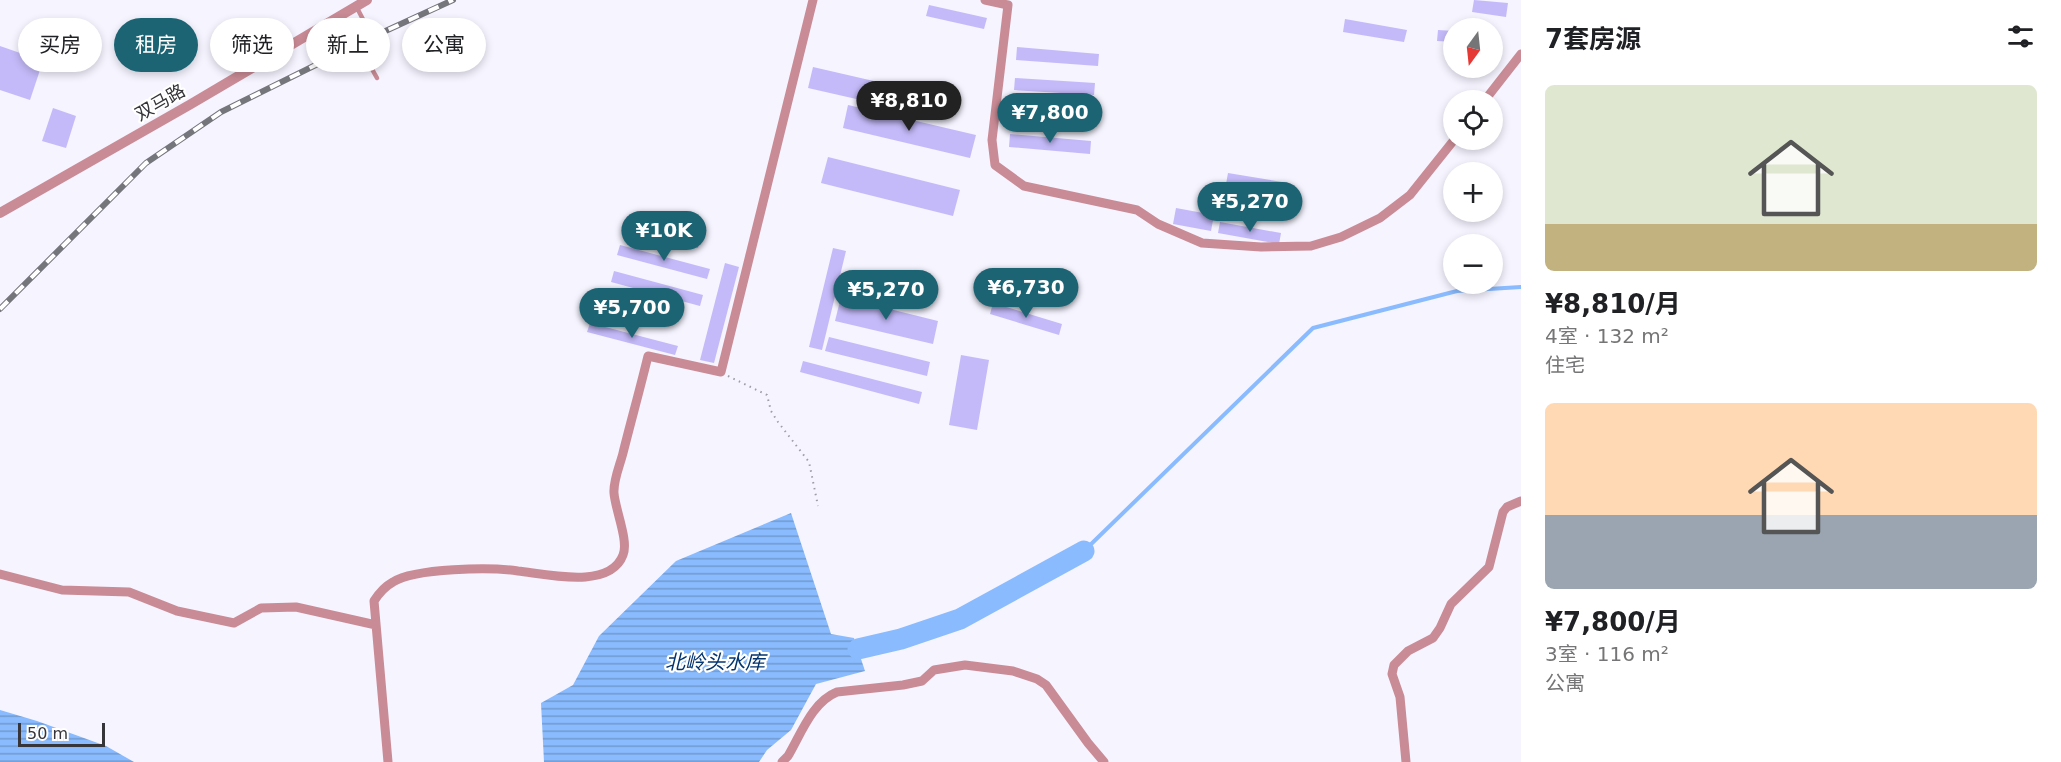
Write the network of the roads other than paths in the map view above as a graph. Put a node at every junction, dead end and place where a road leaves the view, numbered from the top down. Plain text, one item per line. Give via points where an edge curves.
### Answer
1 (367, 0) edge
2 (813, 0) edge
3 (985, 0) edge
4 (356, 6) junction
5 (1521, 54) edge
6 (377, 78) dead end
7 (1493, 90) edge
8 (1446, 150) edge
9 (0, 213) edge
10 (1521, 501) edge
11 (0, 574) edge
12 (376, 625) junction
13 (388, 762) edge
14 (782, 762) edge
15 (1104, 762) edge
16 (1406, 762) edge

1 - 4 street, 双马路
2 - 12 street via 721,372 648,356 614,490 624,554 616,567 588,577 545,576 517,570 412,574 381,591 374,601
3 - 8 street via 1008,5 992,140 995,165 1024,186 1137,210 1202,243 1311,246 1380,218 1410,195
4 - 6 lane via 367,27 368,62
4 - 9 street, 双马路
5 - 7 street
10 - 16 street via 1503,512 1489,567 1451,604 1433,638 1408,651 1394,664 1392,674 1400,697
11 - 12 street via 62,590 129,592 177,611 234,623 261,608 296,607
12 - 13 street
14 - 15 street via 815,709 829,695 922,681 934,670 964,665 1013,671 1046,685

